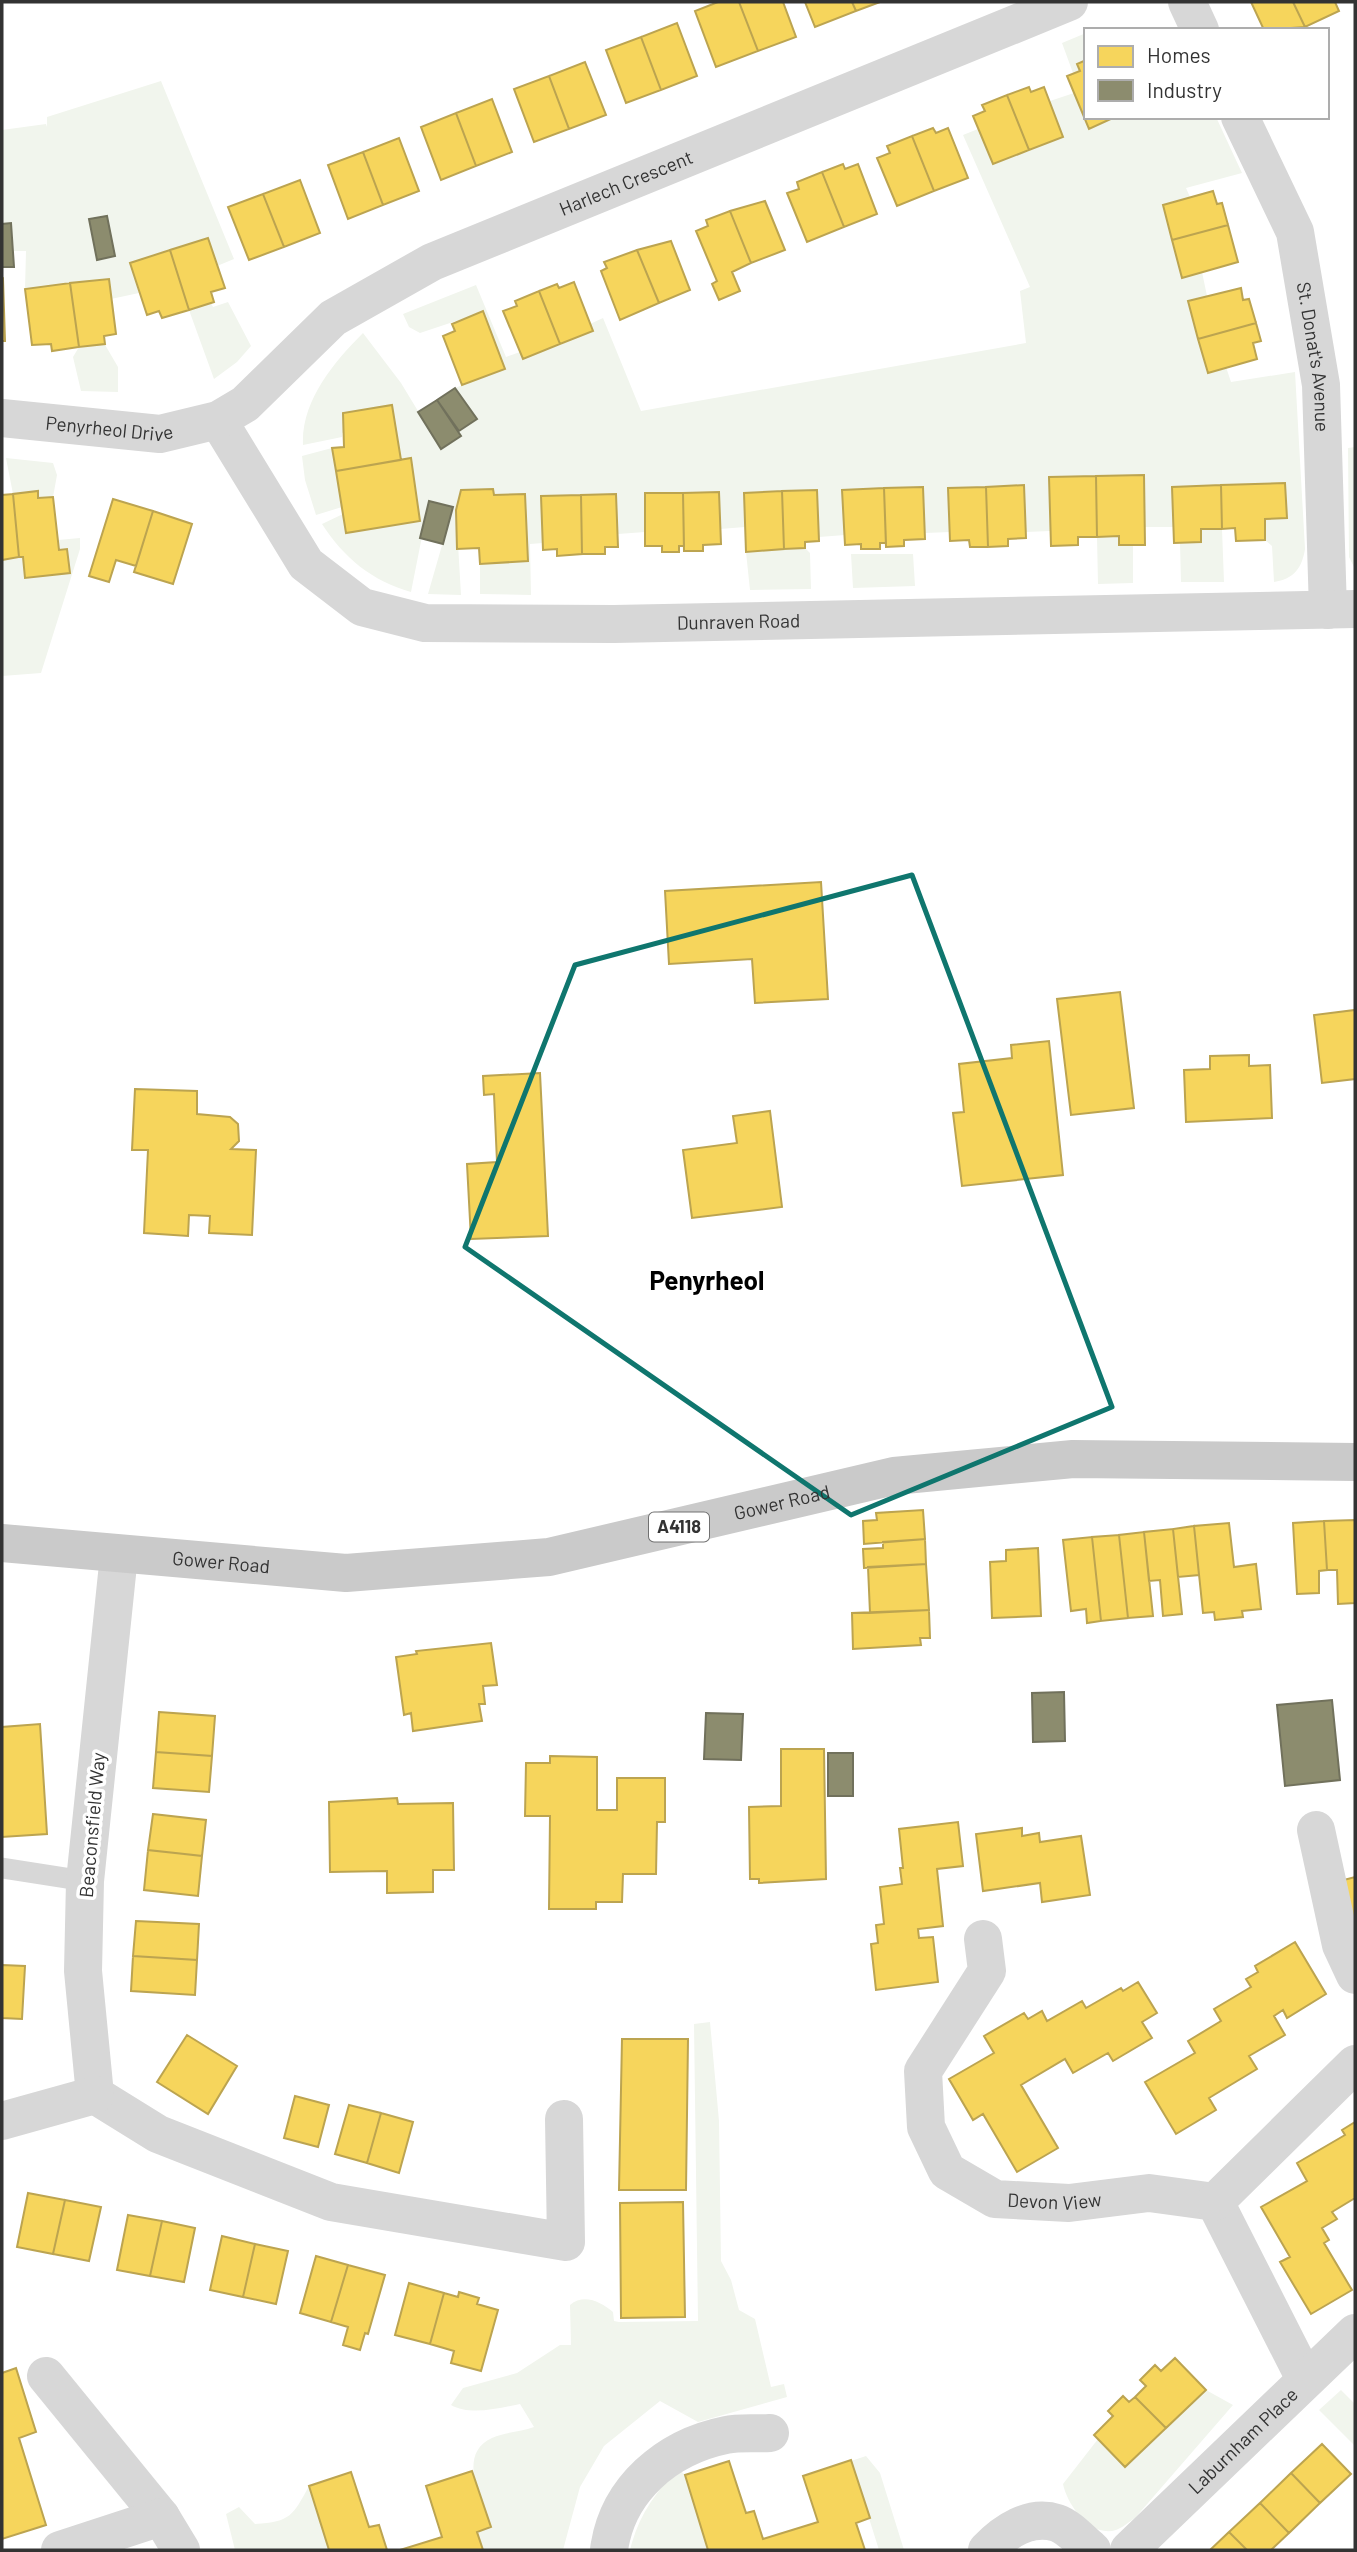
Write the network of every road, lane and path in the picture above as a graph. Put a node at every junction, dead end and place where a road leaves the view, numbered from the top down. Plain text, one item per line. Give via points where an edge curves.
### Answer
1 (1069, 2) edge
2 (1187, 2) edge
3 (1199, 28) edge
4 (1241, 119) edge
5 (2, 418) edge
6 (218, 420) junction
7 (1342, 609) edge
8 (1355, 1462) edge
9 (2, 1543) edge
10 (119, 1555) junction
11 (1316, 1830) dead end
12 (2, 1868) edge
13 (86, 1881) junction
14 (983, 1939) dead end
15 (1355, 1975) edge
16 (1355, 2064) edge
17 (95, 2095) junction
18 (565, 2119) dead end
19 (2, 2122) edge
20 (1215, 2202) junction
21 (1355, 2333) edge
22 (46, 2376) dead end
23 (1305, 2379) junction
24 (770, 2433) dead end
25 (161, 2517) junction
26 (60, 2550) edge
27 (181, 2550) edge
28 (609, 2550) edge
29 (987, 2550) edge
30 (1093, 2550) edge
31 (1129, 2550) edge

1 - 6 street, Harlech Crescent via 432,262 333,318 245,404
2 - 3 street
4 - 7 street, St. Donat's Avenue via 1295,232 1321,386
5 - 6 street, Penyrheol Drive via 160,434
6 - 7 street, Dunraven Road via 306,564 362,607 425,623 614,624
8 - 10 main road, Gower Road / A4118 via 1073,1459 894,1476 549,1557 346,1573
9 - 10 main road, Gower Road / A4118
10 - 13 street, Beaconsfield Way
11 - 15 street via 1341,1945
12 - 13 lane
13 - 17 street, Beaconsfield Way via 83,1971
14 - 20 street, Devon View via 987,1971 923,2071 926,2127 947,2171 995,2199 1069,2203 1149,2193
16 - 20 street
17 - 18 street via 158,2134 331,2202 566,2242
17 - 19 street
20 - 23 street
21 - 23 street, Laburnham Place
22 - 25 street
23 - 31 street, Laburnham Place
24 - 28 street via 727,2435 684,2448 637,2482 612,2532
25 - 26 street
25 - 27 street
29 - 30 street via 1003,2534 1030,2522 1057,2523

